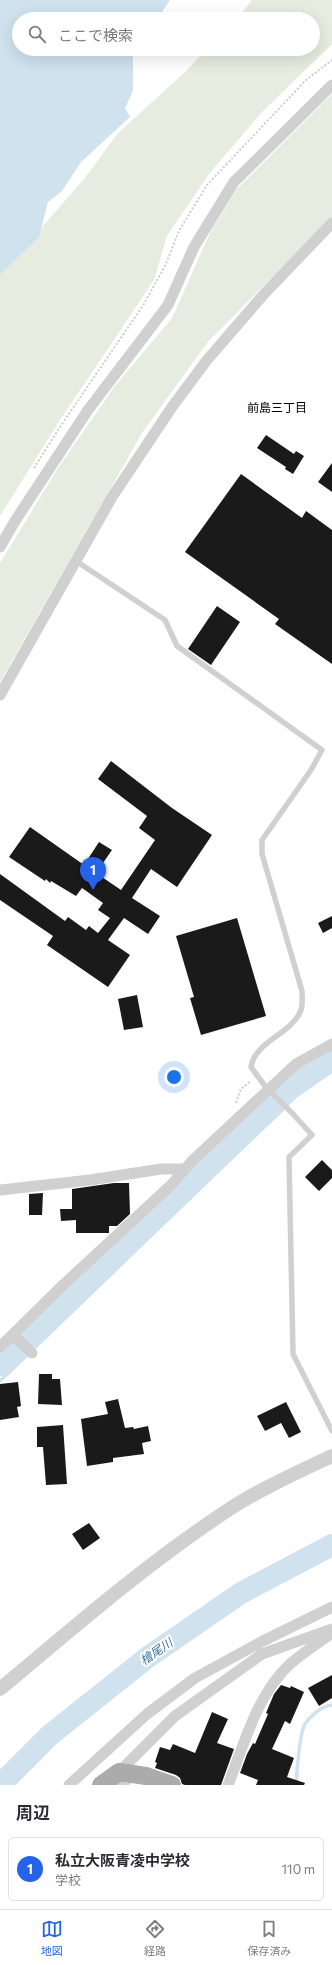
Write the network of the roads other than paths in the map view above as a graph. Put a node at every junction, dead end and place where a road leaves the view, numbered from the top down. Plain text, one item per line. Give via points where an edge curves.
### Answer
1 (332, 85) edge
2 (332, 223) edge
3 (0, 547) edge
4 (76, 561) junction
5 (0, 695) edge
6 (332, 1044) edge
7 (183, 1169) junction
8 (0, 1190) edge
9 (13, 1335) junction
10 (0, 1347) edge
11 (32, 1353) dead end
12 (332, 1431) edge
13 (332, 1456) edge
14 (332, 1607) edge
15 (332, 1629) edge
16 (332, 1632) edge
17 (0, 1689) edge
18 (124, 1777) edge
19 (69, 1785) edge
20 (101, 1785) edge
21 (172, 1785) edge
22 (228, 1785) edge

1 - 3 street via 234,182 194,247 168,305 88,410
2 - 4 street via 265,293 207,360 112,497
4 - 5 street
4 - 12 lane, bridge via 165,620 176,646 322,750 312,770 262,840 262,854 302,991 302,1010 290,1025 252,1060 251,1067 265,1086 312,1135 290,1158 293,1354
6 - 7 street via 296,1064
7 - 8 street via 161,1169
7 - 9 street via 170,1185
9 - 10 street
9 - 11 street
13 - 17 street via 281,1480 225,1512 155,1562
14 - 19 street via 195,1678 147,1714
15 - 18 street via 262,1654 176,1716
16 - 22 street via 290,1665 264,1698
18 - 20 main road
18 - 21 main road via 146,1776

